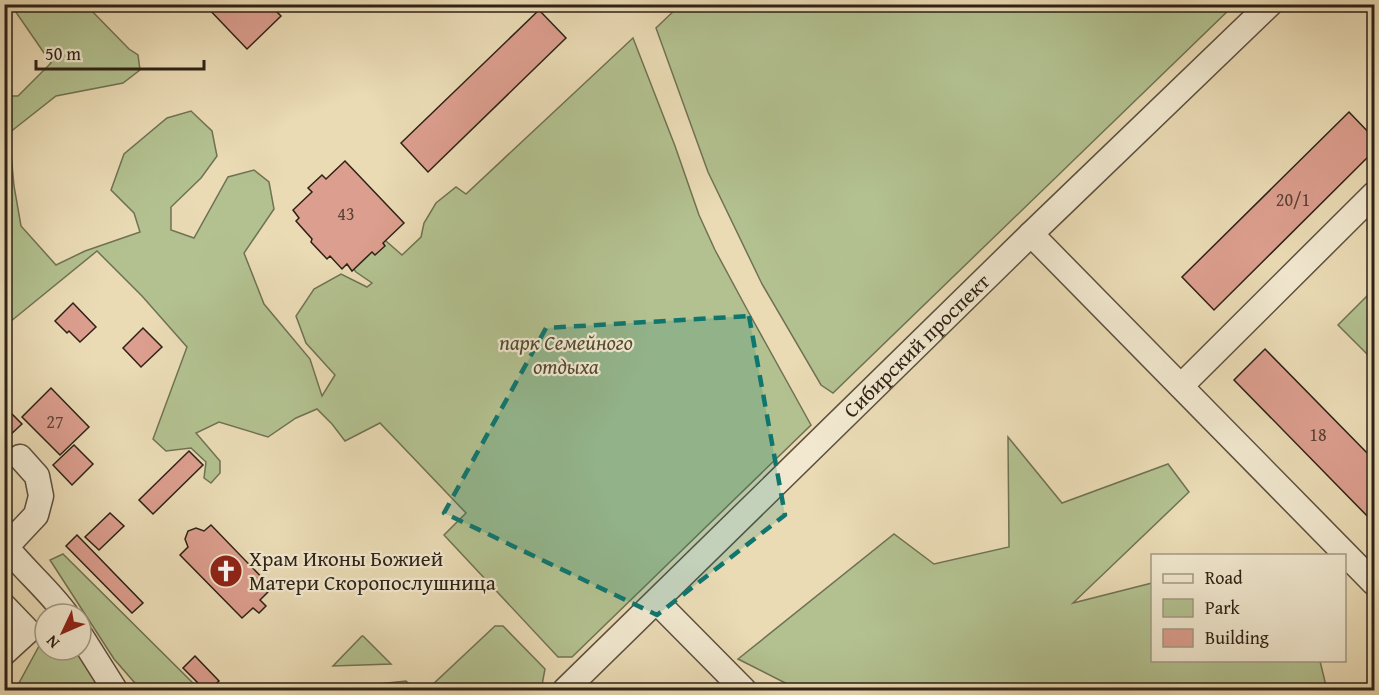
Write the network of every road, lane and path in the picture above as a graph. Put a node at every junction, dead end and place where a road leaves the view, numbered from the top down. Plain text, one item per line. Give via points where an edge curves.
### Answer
1 (1270, 4) edge
2 (1374, 194) edge
3 (1031, 234) junction
4 (1180, 386) junction
5 (20, 458) dead end
6 (5, 546) edge
7 (1345, 554) edge
8 (1346, 555) edge
9 (1374, 583) edge
10 (57, 602) edge
11 (657, 602) junction
12 (4, 606) edge
13 (4, 653) edge
14 (93, 655) edge
15 (115, 690) edge
16 (565, 690) edge
17 (744, 690) edge

1 - 3 street, Сибирский проспект
2 - 4 street
3 - 4 street
3 - 11 street, Сибирский проспект
4 - 7 street
5 - 6 street via 37,476 41,496 36,515
6 - 10 street
8 - 9 street
11 - 16 street, Сибирский проспект
11 - 17 street
12 - 13 street via 28,631
14 - 15 street

